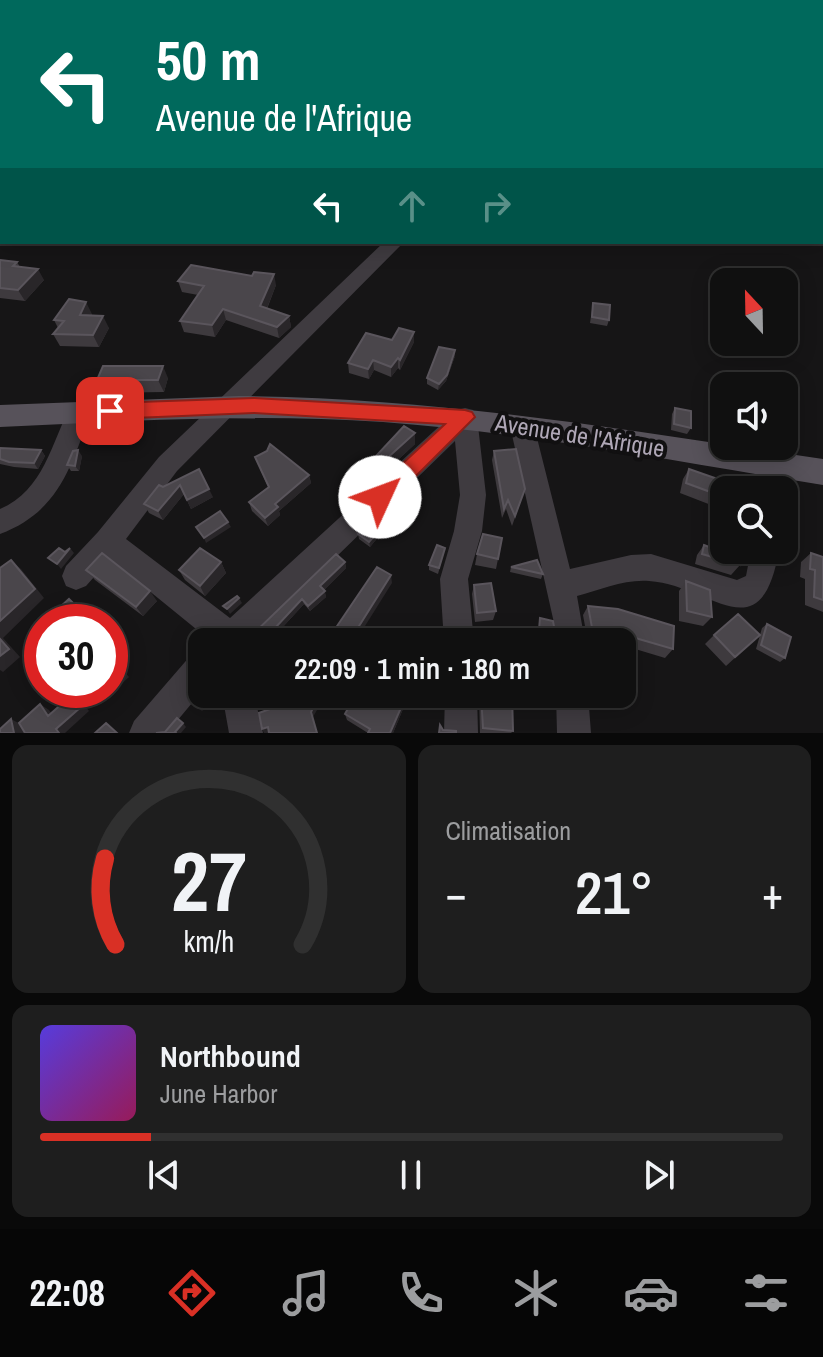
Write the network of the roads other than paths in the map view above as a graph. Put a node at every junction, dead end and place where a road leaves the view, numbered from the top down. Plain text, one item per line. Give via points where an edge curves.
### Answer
1 (393, 244) edge
2 (229, 407) junction
3 (79, 412) junction
4 (0, 416) edge
5 (465, 417) junction
6 (522, 426) junction
7 (823, 472) edge
8 (764, 476) edge
9 (780, 476) edge
10 (0, 522) edge
11 (108, 541) junction
12 (762, 564) edge
13 (76, 576) dead end
14 (560, 586) junction
15 (214, 628) edge
16 (242, 628) edge
17 (458, 628) edge
18 (569, 628) edge
19 (188, 683) edge
20 (241, 708) edge
21 (461, 708) edge
22 (573, 708) edge
23 (146, 733) edge
24 (246, 733) edge
25 (461, 733) edge
26 (574, 733) edge

1 - 2 street
2 - 3 main road, Avenue de l'Afrique
2 - 5 main road, Avenue de l'Afrique
2 - 11 street via 168,464
3 - 4 main road, Avenue de l'Afrique
3 - 10 street via 51,483 27,510
5 - 6 main road, Avenue de l'Afrique
5 - 16 street
5 - 17 street via 473,495 454,579
6 - 8 main road, Avenue de l'Afrique
6 - 14 street
7 - 9 main road, Avenue de l'Afrique
11 - 13 street
11 - 15 street
12 - 14 street via 757,588 750,594 651,567
14 - 18 street
19 - 23 street
20 - 24 street
21 - 25 street
22 - 26 street

